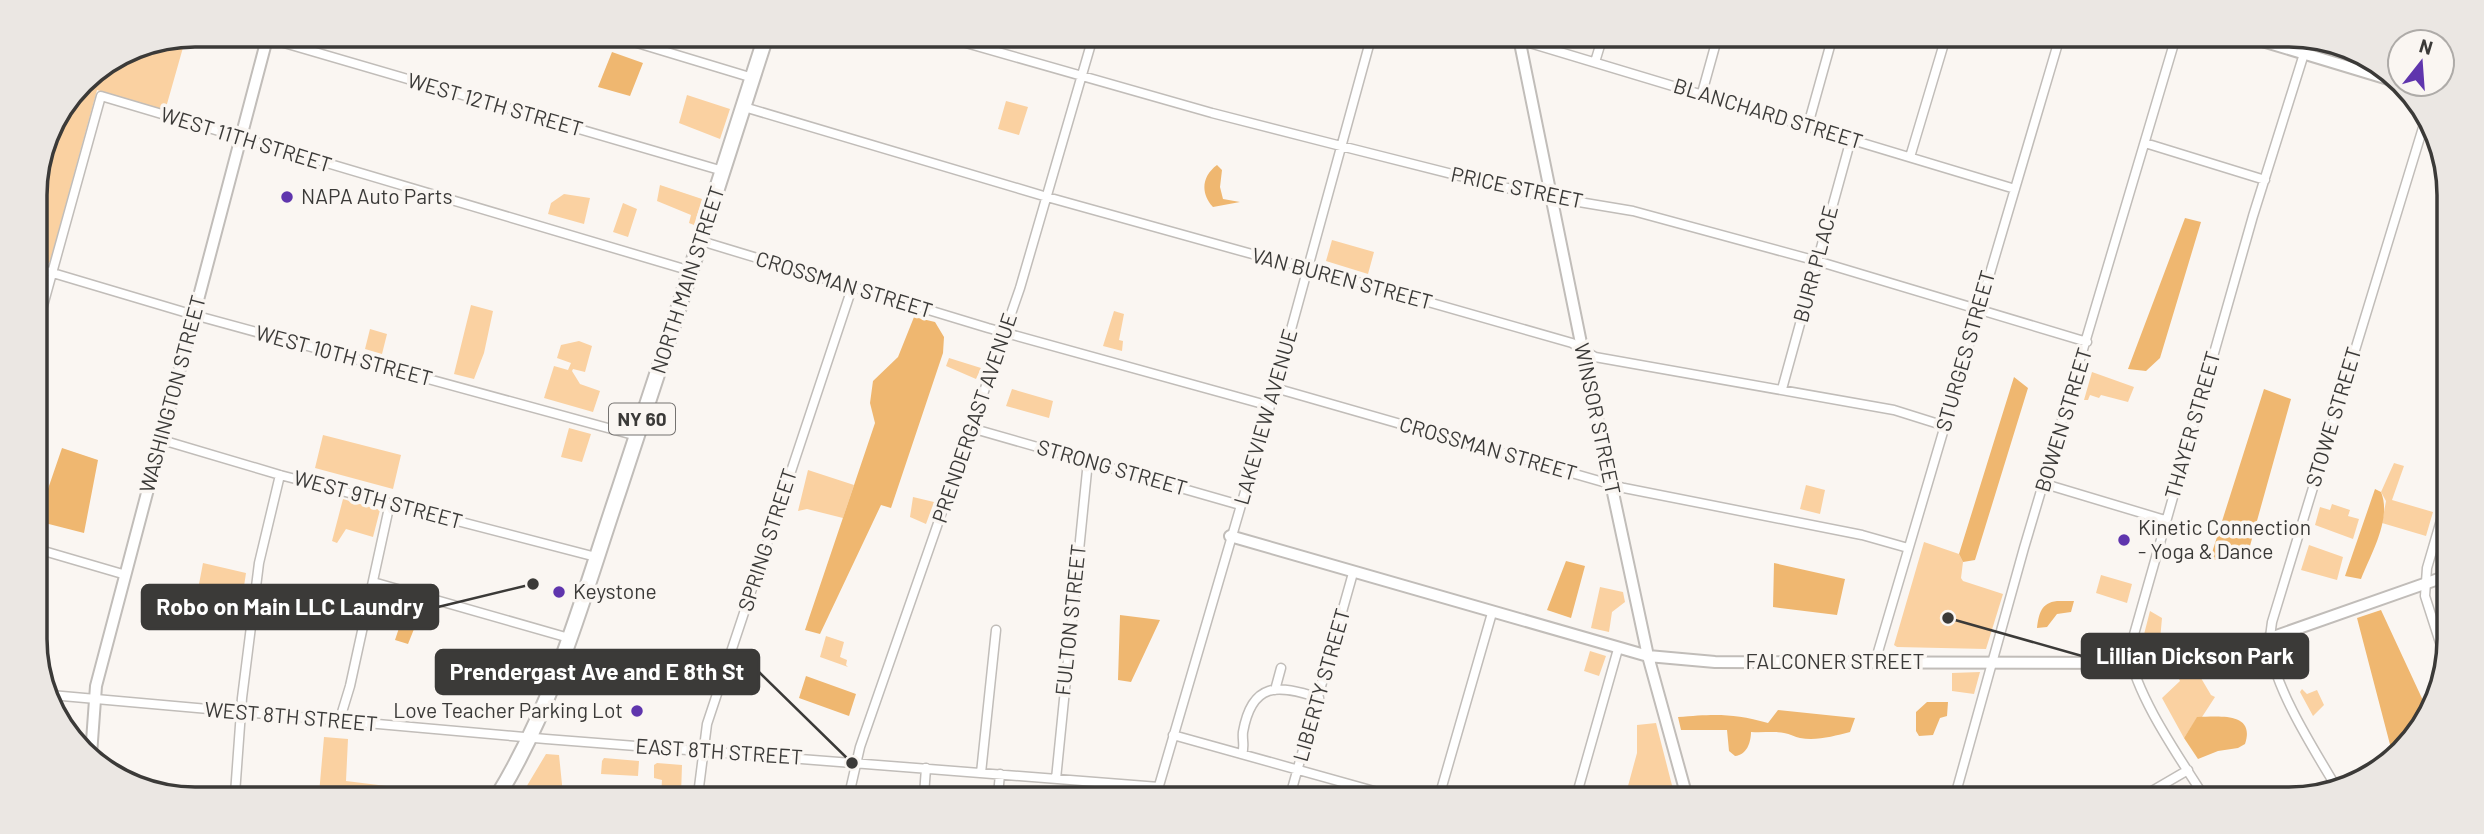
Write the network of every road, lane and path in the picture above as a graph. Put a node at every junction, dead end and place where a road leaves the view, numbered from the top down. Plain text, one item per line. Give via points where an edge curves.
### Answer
1 (265, 47) edge
2 (302, 47) edge
3 (650, 47) edge
4 (763, 47) edge
5 (989, 47) edge
6 (1090, 47) edge
7 (1369, 47) edge
8 (1521, 47) edge
9 (1545, 47) edge
10 (1600, 47) edge
11 (1715, 47) edge
12 (1830, 47) edge
13 (1943, 47) edge
14 (2057, 47) edge
15 (2173, 47) edge
16 (2283, 47) edge
17 (2305, 49) edge
18 (2304, 53) junction
19 (1595, 62) junction
20 (2374, 75) edge
21 (1081, 76) junction
22 (753, 78) junction
23 (1702, 93) junction
24 (744, 107) junction
25 (1808, 125) junction
26 (2421, 130) edge
27 (241, 138) junction
28 (1851, 139) junction
29 (2145, 143) junction
30 (1341, 146) junction
31 (1910, 157) junction
32 (723, 172) junction
33 (2264, 180) junction
34 (2015, 189) junction
35 (1047, 197) junction
36 (1551, 197) junction
37 (701, 241) junction
38 (1816, 261) junction
39 (1309, 268) junction
40 (48, 271) edge
41 (691, 271) junction
42 (51, 272) junction
43 (48, 285) edge
44 (852, 288) junction
45 (1978, 309) junction
46 (194, 315) junction
47 (1005, 332) junction
48 (2087, 342) junction
49 (1582, 348) junction
50 (1275, 388) junction
51 (1783, 389) junction
52 (1270, 406) junction
53 (1945, 426) junction
54 (971, 428) junction
55 (637, 436) junction
56 (162, 440) junction
57 (1088, 461) junction
58 (280, 475) junction
59 (1611, 484) junction
60 (2045, 484) junction
61 (390, 503) junction
62 (1240, 505) junction
63 (2165, 520) junction
64 (2437, 534) edge
65 (1230, 536) junction
66 (1908, 548) junction
67 (47, 552) edge
68 (596, 558) junction
69 (1353, 573) junction
70 (125, 575) junction
71 (2437, 580) edge
72 (373, 582) junction
73 (2425, 584) junction
74 (1492, 613) junction
75 (996, 630) dead end
76 (2437, 636) edge
77 (569, 638) junction
78 (2270, 638) junction
79 (1618, 649) junction
80 (1648, 656) junction
81 (1875, 663) junction
82 (1992, 663) junction
83 (2131, 663) junction
84 (1281, 668) dead end
85 (1275, 690) junction
86 (59, 696) edge
87 (1319, 698) junction
88 (95, 699) junction
89 (241, 713) junction
90 (339, 722) junction
91 (1173, 735) junction
92 (531, 737) junction
93 (92, 744) edge
94 (702, 750) junction
95 (1242, 754) junction
96 (855, 763) junction
97 (926, 768) junction
98 (1298, 770) junction
99 (2188, 770) junction
100 (981, 773) junction
101 (999, 774) junction
102 (1056, 779) junction
103 (2332, 780) edge
104 (1293, 786) edge
105 (1357, 786) edge
106 (1442, 786) edge
107 (1579, 786) edge
108 (1684, 786) edge
109 (1959, 786) edge
110 (2160, 786) edge
111 (2197, 786) edge
112 (236, 787) edge
113 (503, 787) edge
114 (699, 787) edge
115 (851, 787) edge
116 (925, 787) edge
117 (998, 787) edge
118 (1120, 787) edge
119 (1158, 787) edge

1 - 27 street, WASHINGTON STREET
2 - 32 street, WEST 12TH STREET
3 - 22 street
4 - 22 highway, NORTH MAIN STREET / NY 60
5 - 21 street, PRICE STREET
6 - 21 street, PRENDERGAST AVENUE
7 - 30 street, LAKEVIEW AVENUE
8 - 36 street, WINSOR STREET
9 - 19 street, BLANCHARD STREET
10 - 19 street
11 - 23 street
12 - 25 street
13 - 31 street
14 - 34 street, STURGES STREET
15 - 29 street, BOWEN STREET
16 - 18 street
17 - 18 street, THAYER STREET
18 - 20 street
18 - 33 street, THAYER STREET
19 - 23 street, BLANCHARD STREET
21 - 30 street, PRICE STREET
21 - 35 street, PRENDERGAST AVENUE
22 - 24 highway, NORTH MAIN STREET / NY 60
23 - 25 street, BLANCHARD STREET
24 - 32 highway, NORTH MAIN STREET / NY 60
24 - 35 street, VAN BUREN STREET
25 - 28 street, BLANCHARD STREET
26 - 78 street, STOWE STREET via 2283,581
27 - 41 street, WEST 11TH STREET
27 - 42 street, WEST 11TH STREET via 101,96
27 - 46 street, WASHINGTON STREET
28 - 31 street, BLANCHARD STREET
28 - 38 street, BURR PLACE
29 - 33 street
29 - 48 street, BOWEN STREET
30 - 36 street, PRICE STREET
30 - 39 street, LAKEVIEW AVENUE
31 - 34 street, BLANCHARD STREET
32 - 37 highway, NORTH MAIN STREET / NY 60
33 - 63 street, THAYER STREET
34 - 45 street, STURGES STREET
35 - 39 street, VAN BUREN STREET
35 - 47 street, PRENDERGAST AVENUE
36 - 38 street, PRICE STREET via 1633,211
36 - 49 street, WINSOR STREET
37 - 41 highway, NORTH MAIN STREET / NY 60
37 - 44 street, CROSSMAN STREET
38 - 45 street, PRICE STREET
38 - 51 street, BURR PLACE
39 - 49 street, VAN BUREN STREET
39 - 50 street, LAKEVIEW AVENUE
40 - 42 street, WEST 10TH STREET
41 - 55 highway, NORTH MAIN STREET / NY 60
42 - 43 street
42 - 46 street, WEST 10TH STREET
44 - 47 street, CROSSMAN STREET
44 - 94 street, SPRING STREET
45 - 48 street, PRICE STREET
45 - 53 street, STURGES STREET
46 - 55 street, WEST 10TH STREET
46 - 56 street, WASHINGTON STREET
47 - 52 street, CROSSMAN STREET
47 - 54 street, PRENDERGAST AVENUE
48 - 60 street, BOWEN STREET
49 - 51 street, VAN BUREN STREET via 1595,357
49 - 59 street, WINSOR STREET
50 - 52 street, LAKEVIEW AVENUE
50 - 59 street, CROSSMAN STREET
51 - 53 street, VAN BUREN STREET via 1894,410
52 - 62 street, LAKEVIEW AVENUE
53 - 66 street, STURGES STREET
54 - 57 street, STRONG STREET
54 - 96 street, PRENDERGAST AVENUE
55 - 68 highway, NORTH MAIN STREET / NY 60
56 - 58 street, WEST 9TH STREET
56 - 70 street, WASHINGTON STREET
57 - 62 street, STRONG STREET
57 - 102 street, FULTON STREET
58 - 61 street, WEST 9TH STREET
58 - 89 street via 259,563
59 - 66 street, CROSSMAN STREET
59 - 80 street, WINSOR STREET
60 - 63 street
60 - 82 street, BOWEN STREET
61 - 68 street, WEST 9TH STREET
61 - 72 street
62 - 65 street, LAKEVIEW AVENUE
63 - 83 street, THAYER STREET via 2132,638
64 - 73 street
65 - 69 street, FALCONER STREET
65 - 91 street, LAKEVIEW AVENUE
66 - 81 street, STURGES STREET
67 - 70 street
68 - 77 highway, NORTH MAIN STREET / NY 60
69 - 74 street, FALCONER STREET
69 - 87 street, LIBERTY STREET
70 - 88 street, WASHINGTON STREET
71 - 73 street, FALCONER STREET
72 - 77 street
72 - 90 street
73 - 76 street via 2424,596
73 - 78 street, FALCONER STREET
74 - 79 street, FALCONER STREET
74 - 106 street
75 - 100 street
77 - 92 highway, NORTH MAIN STREET / NY 60
78 - 83 street, FALCONER STREET via 2203,659
78 - 103 street, STOWE STREET via 2273,663 2288,699
79 - 80 street, FALCONER STREET
79 - 107 street
80 - 81 street, FALCONER STREET via 1715,662
80 - 108 street, WINSOR STREET
81 - 82 street, FALCONER STREET
82 - 83 street, FALCONER STREET
82 - 109 street, BOWEN STREET
83 - 99 street
84 - 85 street
85 - 87 street
85 - 95 street via 1259,695 1252,703
86 - 88 street, WEST 8TH STREET
87 - 98 street, LIBERTY STREET
88 - 89 street, WEST 8TH STREET
88 - 93 street, WASHINGTON STREET
89 - 90 street, WEST 8TH STREET
89 - 112 street
90 - 92 street, WEST 8TH STREET
91 - 95 street
91 - 119 street, LAKEVIEW AVENUE
92 - 94 street, EAST 8TH STREET
92 - 113 highway, NORTH MAIN STREET / NY 60
94 - 96 street, EAST 8TH STREET
94 - 114 street, SPRING STREET
95 - 98 street
96 - 97 street, EAST 8TH STREET
96 - 115 street, PRENDERGAST AVENUE
97 - 100 street, EAST 8TH STREET
97 - 116 street
98 - 104 street, LIBERTY STREET
98 - 105 street
99 - 110 street
99 - 111 street
100 - 101 street, EAST 8TH STREET
101 - 102 street, EAST 8TH STREET
101 - 117 street
102 - 118 street, EAST 8TH STREET

